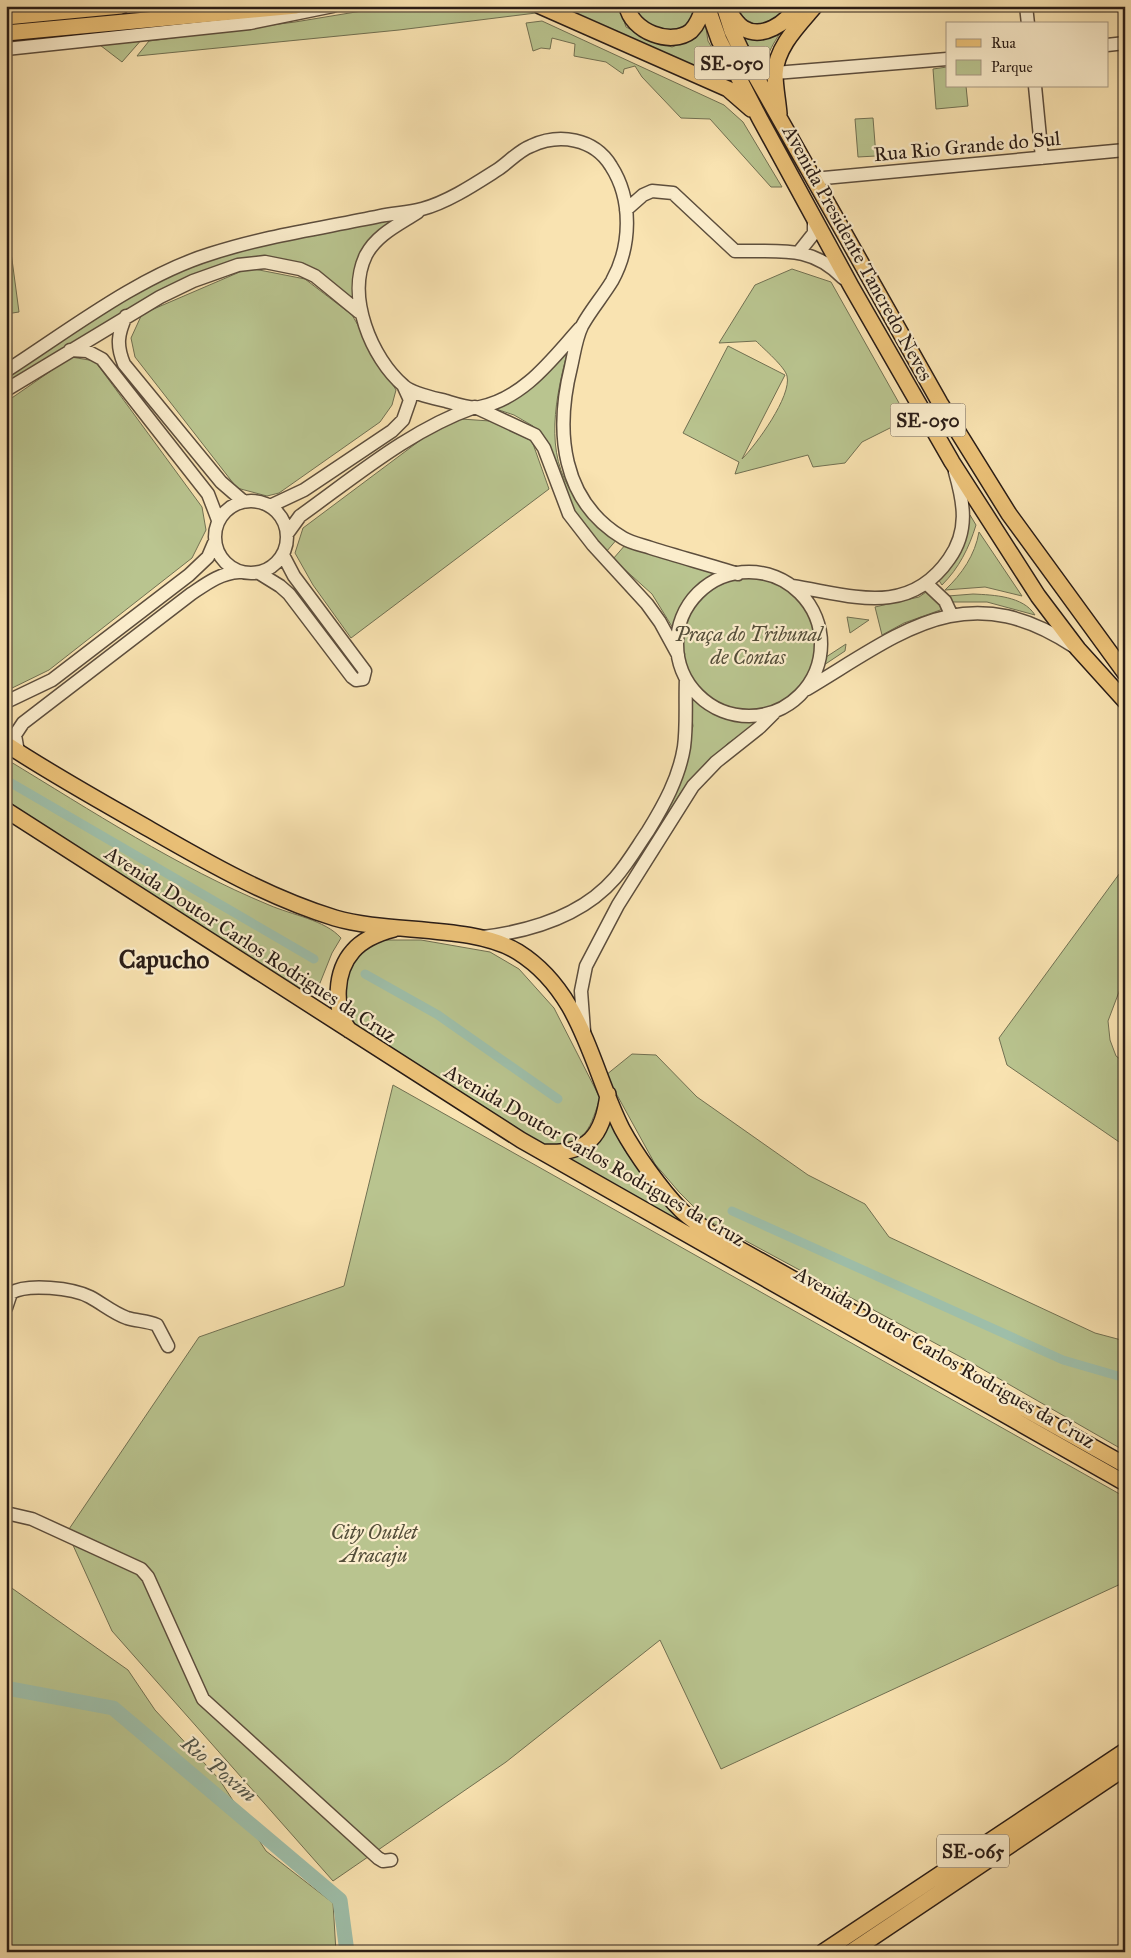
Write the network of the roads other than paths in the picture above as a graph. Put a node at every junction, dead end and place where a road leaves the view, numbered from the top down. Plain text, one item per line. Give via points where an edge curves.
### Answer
1 (120, 6) edge
2 (296, 6) edge
3 (333, 6) edge
4 (540, 6) edge
5 (627, 6) edge
6 (705, 6) edge
7 (724, 6) edge
8 (796, 6) edge
9 (815, 6) edge
10 (1026, 6) edge
11 (6, 17) edge
12 (1028, 22) edge
13 (6, 33) edge
14 (1125, 44) edge
15 (1108, 45) edge
16 (6, 49) edge
17 (946, 59) edge
18 (775, 73) junction
19 (1035, 88) edge
20 (760, 119) junction
21 (780, 120) junction
22 (1125, 150) edge
23 (1042, 158) junction
24 (813, 179) junction
25 (423, 209) junction
26 (626, 210) junction
27 (814, 216) junction
28 (799, 252) junction
29 (851, 286) junction
30 (360, 312) junction
31 (126, 316) junction
32 (581, 328) junction
33 (70, 350) junction
34 (6, 371) edge
35 (404, 387) junction
36 (6, 390) edge
37 (475, 407) junction
38 (952, 462) junction
39 (243, 501) junction
40 (270, 506) junction
41 (218, 520) junction
42 (287, 534) junction
43 (214, 544) junction
44 (283, 555) junction
45 (239, 572) junction
46 (259, 573) junction
47 (738, 574) junction
48 (927, 584) junction
49 (792, 586) junction
50 (951, 614) junction
51 (1078, 650) junction
52 (678, 654) junction
53 (1125, 673) edge
54 (686, 679) junction
55 (805, 690) junction
56 (1125, 701) edge
57 (6, 702) edge
58 (775, 712) junction
59 (12, 748) edge
60 (6, 810) edge
61 (628, 861) junction
62 (642, 867) junction
63 (395, 928) junction
64 (480, 938) junction
65 (350, 1032) junction
66 (585, 1036) junction
67 (608, 1093) junction
68 (541, 1152) junction
69 (6, 1308) edge
70 (168, 1346) dead end
71 (1125, 1465) edge
72 (1125, 1483) edge
73 (6, 1513) edge
74 (1125, 1751) edge
75 (1125, 1768) edge
76 (391, 1860) dead end
77 (823, 1952) edge
78 (850, 1952) edge

1 - 11 main road
2 - 13 main road
3 - 16 street via 250,23
4 - 20 main road via 728,89
5 - 6 main road via 633,20 646,30 669,38 690,32
6 - 20 main road, SE-050
7 - 8 main road via 742,28 757,32 780,25
7 - 21 main road, SE-050 via 732,31
9 - 18 main road via 784,46
10 - 12 street
14 - 15 street
17 - 18 street
18 - 21 main road
19 - 23 street
20 - 27 main road, Avenida Presidente Tancredo Neves / SE-050
21 - 24 main road, Avenida Presidente Tancredo Neves / SE-050
22 - 23 street, Rua Rio Grande do Sul
23 - 24 street, Rua Rio Grande do Sul
24 - 53 main road, Avenida Presidente Tancredo Neves / SE-050 via 940,403 1009,514
25 - 26 street via 449,198 531,146 568,139 579,140 595,148 611,165
25 - 30 street via 388,231 366,254 360,285
25 - 34 street via 278,236 207,255 149,281
26 - 28 street via 643,195 672,193 735,251
26 - 32 street via 622,258 610,284
27 - 28 street via 814,233
27 - 29 main road, Avenida Presidente Tancredo Neves / SE-050
28 - 29 street via 824,261
29 - 38 main road, Avenida Presidente Tancredo Neves / SE-050
30 - 31 street via 315,276 288,265 265,262 223,269
30 - 35 street via 369,337
31 - 33 street
31 - 39 street via 118,334 124,364 220,482
32 - 37 street via 529,383 497,400
32 - 47 street via 563,410 562,436 571,477 583,501 599,520 625,539
33 - 36 street
33 - 41 street via 88,351 102,359 208,494
35 - 37 street
35 - 40 street via 410,400 403,420 392,431 304,490
37 - 42 street via 416,434 300,516
37 - 52 street via 535,435 544,448 569,514 592,545 647,604
38 - 48 street via 962,495 963,529 953,554
38 - 51 main road, Avenida Presidente Tancredo Neves / SE-050 via 1038,596
39 - 40 street
39 - 41 street via 233,505
40 - 42 street via 279,513
41 - 43 street
42 - 44 street
43 - 45 street via 219,556
43 - 57 street via 202,564 189,576 52,680
44 - 46 street
44 - 46 street via 294,576 365,671 363,679 352,677 289,594
45 - 46 street
45 - 59 street via 219,576 191,594 23,723
47 - 49 street via 763,574
47 - 52 street via 714,582 690,604 679,627
48 - 49 street via 904,595 885,598
48 - 50 street via 945,601
49 - 55 street via 807,601 818,622 822,640 821,656
50 - 51 street via 980,612 1014,617 1054,633
50 - 55 street via 915,626
51 - 56 main road, Avenida Presidente Tancredo Neves / SE-050
52 - 54 street
54 - 58 street via 697,694 720,710 750,716
54 - 61 street via 685,734 677,774
55 - 58 street
58 - 62 street via 693,786
59 - 63 main road, Avenida Doutor Carlos Rodrigues da Cruz via 216,868 296,906 339,919
60 - 65 main road, Avenida Doutor Carlos Rodrigues da Cruz
61 - 62 street
61 - 64 street via 614,879 579,907 512,934
62 - 66 street via 586,966 582,991
63 - 64 main road, Avenida Doutor Carlos Rodrigues da Cruz
63 - 65 main road via 361,944 346,962 340,980 339,1006 342,1021
64 - 66 main road via 516,951 543,972 568,1002
65 - 68 main road, Avenida Doutor Carlos Rodrigues da Cruz
66 - 67 main road, Avenida Doutor Carlos Rodrigues da Cruz
67 - 68 main road via 603,1121 590,1142 559,1153
67 - 71 main road, Avenida Doutor Carlos Rodrigues da Cruz via 623,1129 664,1191 682,1211 709,1232
68 - 72 main road, Avenida Doutor Carlos Rodrigues da Cruz
69 - 70 street via 11,1293 19,1289 75,1292 90,1296 127,1318 157,1325
73 - 76 street via 32,1519 141,1569 148,1577 203,1699 378,1858
74 - 77 main road, SE-065
75 - 78 main road, SE-065

